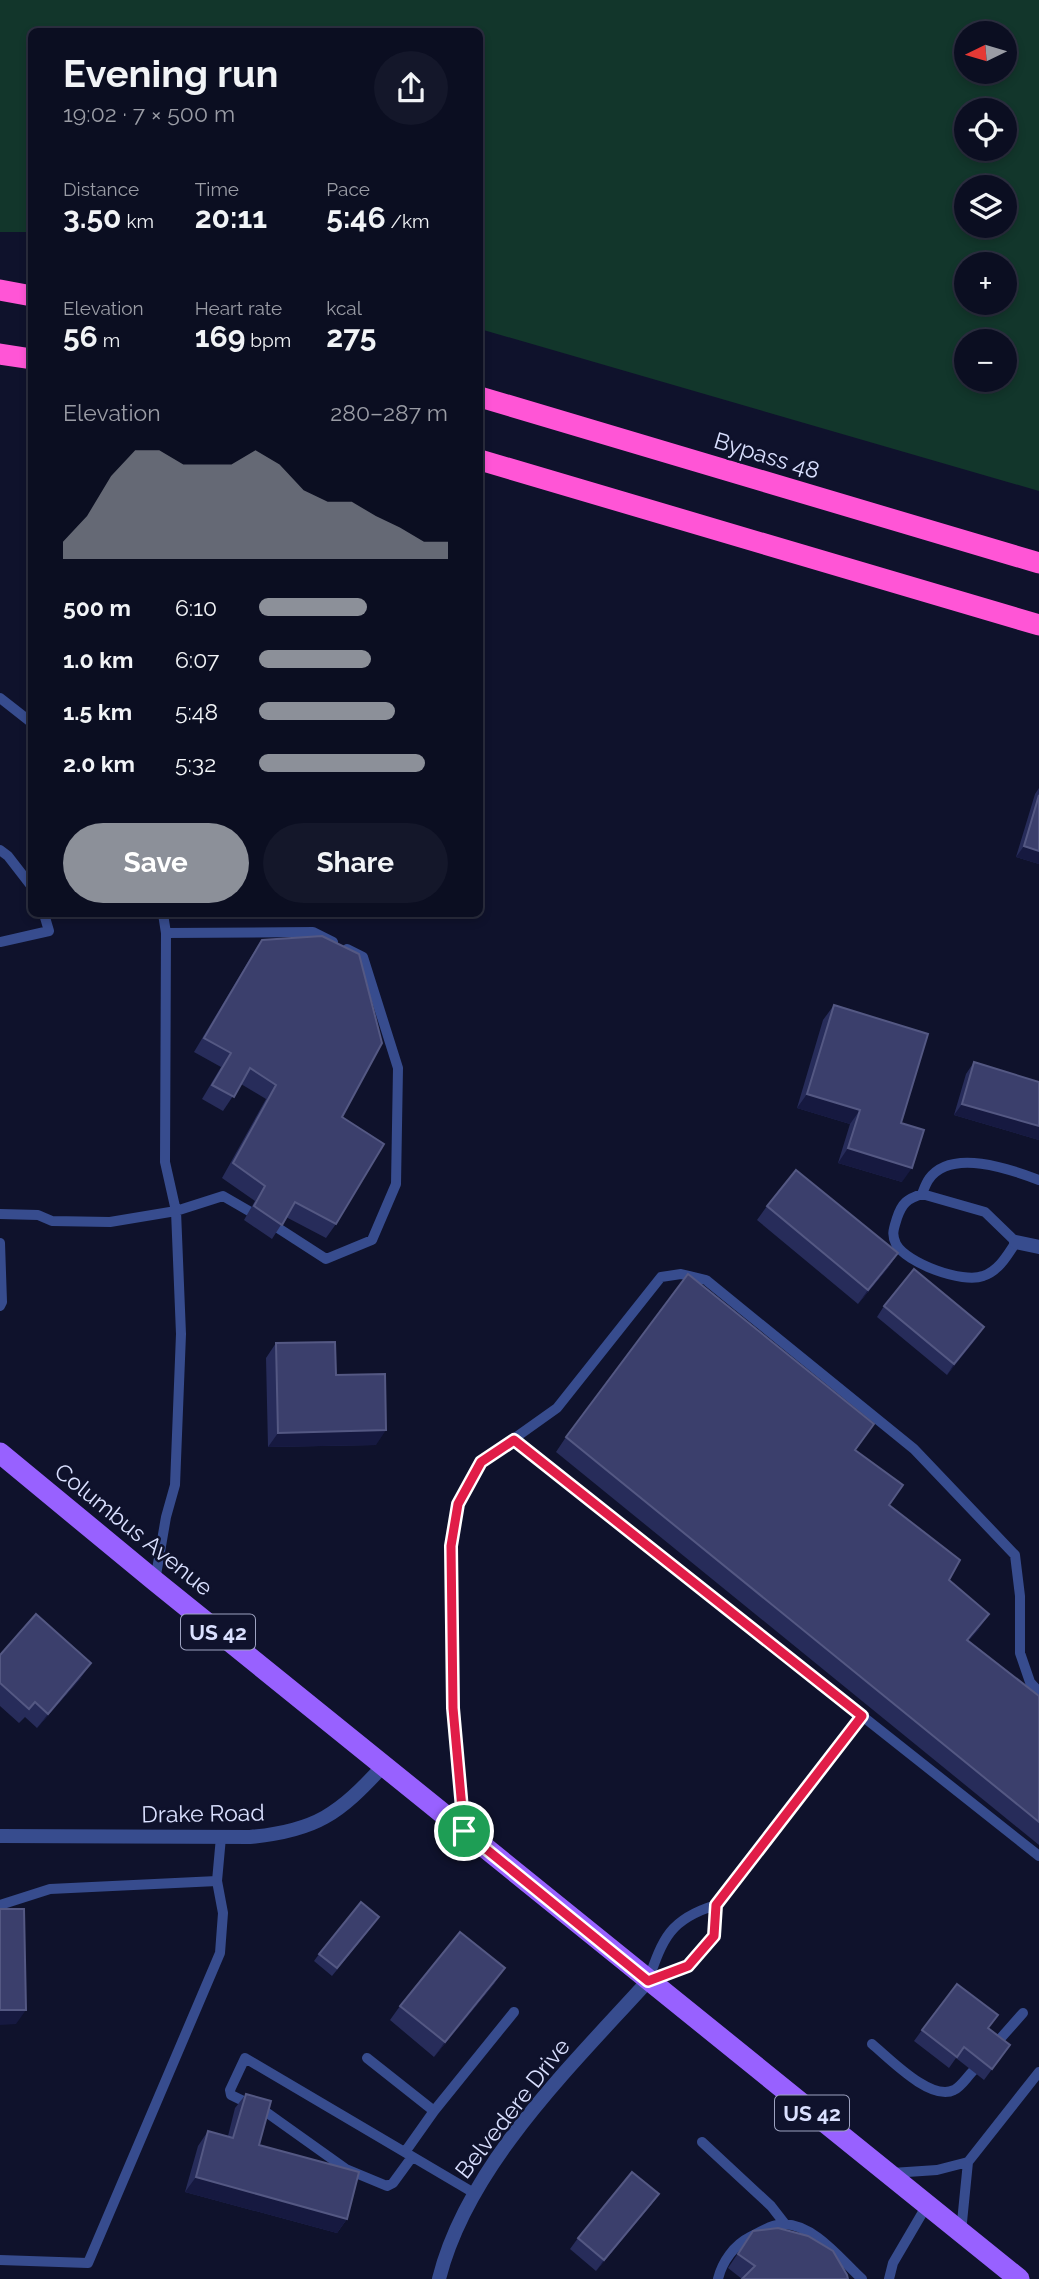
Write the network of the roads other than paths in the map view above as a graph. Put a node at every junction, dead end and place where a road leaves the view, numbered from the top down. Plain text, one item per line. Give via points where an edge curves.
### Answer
1 (0, 290) edge
2 (28, 295) edge
3 (0, 354) edge
4 (28, 358) edge
5 (483, 398) edge
6 (483, 461) edge
7 (1039, 563) edge
8 (1039, 625) edge
9 (0, 698) edge
10 (28, 720) edge
11 (0, 850) edge
12 (28, 882) edge
13 (45, 917) edge
14 (163, 917) edge
15 (166, 933) junction
16 (0, 942) edge
17 (1039, 1180) edge
18 (922, 1194) junction
19 (176, 1211) junction
20 (249, 1211) dead end
21 (0, 1214) edge
22 (278, 1228) edge
23 (1016, 1242) junction
24 (0, 1243) edge
25 (1039, 1247) edge
26 (0, 1306) edge
27 (514, 1440) junction
28 (0, 1453) edge
29 (155, 1581) junction
30 (1039, 1692) edge
31 (862, 1716) junction
32 (383, 1766) junction
33 (464, 1831) junction
34 (0, 1836) edge
35 (221, 1837) junction
36 (1039, 1856) edge
37 (217, 1881) junction
38 (0, 1905) edge
39 (716, 1905) junction
40 (648, 1981) junction
41 (514, 2012) dead end
42 (1023, 2013) dead end
43 (872, 2044) dead end
44 (992, 2048) edge
45 (367, 2058) dead end
46 (973, 2071) edge
47 (1039, 2072) edge
48 (434, 2111) junction
49 (702, 2142) dead end
50 (408, 2154) junction
51 (968, 2162) junction
52 (887, 2173) junction
53 (474, 2193) junction
54 (927, 2205) junction
55 (785, 2224) junction
56 (961, 2232) junction
57 (0, 2260) edge
58 (439, 2279) edge
59 (718, 2279) edge
60 (862, 2279) edge
61 (889, 2279) edge
62 (1019, 2279) edge

1 - 2 highway
3 - 4 highway
5 - 7 highway, Bypass 48
6 - 8 highway
9 - 10 lane
11 - 12 lane
13 - 16 lane via 50,931
14 - 15 lane
15 - 19 lane via 164,1162
15 - 22 lane via 313,932 363,957 398,1068 396,1184 372,1240 326,1259
17 - 18 lane via 965,1162 949,1164 930,1177
18 - 23 lane via 985,1212
18 - 23 lane via 907,1199 892,1232 908,1257 962,1278 983,1276 1000,1265
19 - 20 lane via 223,1196
19 - 21 lane via 110,1222
19 - 29 lane via 181,1334 175,1485
23 - 25 street
24 - 26 lane
27 - 30 lane via 557,1408 661,1277 681,1274 706,1280 914,1449 1015,1555 1020,1653 1030,1682
27 - 31 lane
27 - 33 lane via 481,1462 458,1504 451,1546 453,1708
28 - 29 main road, Columbus Avenue / US 42
29 - 32 main road, Columbus Avenue / US 42
31 - 36 lane
31 - 39 lane
32 - 33 main road, Columbus Avenue / US 42
32 - 35 street, Drake Road via 356,1796 318,1822 278,1834
33 - 40 main road, Columbus Avenue / US 42
34 - 35 street, Drake Road
35 - 37 lane
37 - 38 lane via 50,1889
37 - 57 lane via 223,1913 220,1953 88,2263
39 - 40 lane via 691,1912 663,1939
39 - 40 lane via 714,1936 688,1966
40 - 52 main road, Columbus Avenue / US 42
40 - 53 street, Belvedere Drive via 516,2132
41 - 48 lane
42 - 44 lane
43 - 46 lane via 930,2091 957,2089
45 - 48 lane
47 - 51 lane
48 - 50 lane
49 - 55 lane
50 - 50 lane via 387,2186 345,2169 266,2112 231,2095 230,2090 245,2059
50 - 53 lane
51 - 52 lane via 937,2170
51 - 56 lane
52 - 54 main road, Columbus Avenue / US 42
53 - 58 street, Belvedere Drive
54 - 56 main road, Columbus Avenue / US 42
54 - 61 lane via 893,2263
55 - 59 lane via 744,2240 730,2254
55 - 60 lane via 813,2234
56 - 62 main road, Columbus Avenue / US 42

